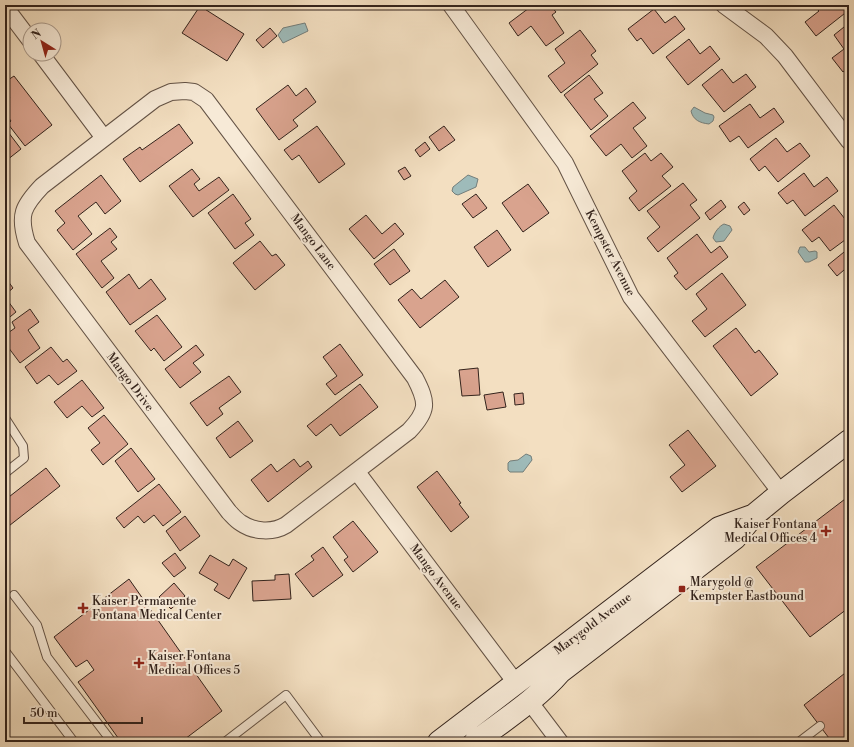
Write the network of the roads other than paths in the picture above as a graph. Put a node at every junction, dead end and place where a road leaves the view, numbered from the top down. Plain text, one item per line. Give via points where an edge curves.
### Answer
1 (451, 5) edge
2 (724, 5) edge
3 (5, 7) edge
4 (22, 29) edge
5 (47, 62) edge
6 (104, 138) junction
7 (849, 141) edge
8 (5, 418) edge
9 (849, 441) edge
10 (5, 472) edge
11 (357, 472) junction
12 (780, 493) junction
13 (754, 516) junction
14 (690, 550) junction
15 (14, 595) dead end
16 (5, 651) edge
17 (516, 683) junction
18 (529, 701) junction
19 (820, 726) dead end
20 (74, 742) edge
21 (112, 742) edge
22 (225, 742) edge
23 (321, 742) edge
24 (439, 742) edge
25 (454, 742) edge
26 (475, 742) edge
27 (560, 742) edge
28 (799, 742) edge

1 - 12 street, Kempster Avenue via 565,163 631,297
2 - 7 street via 766,36 785,56
3 - 4 street
5 - 6 street
6 - 11 street, Mango Lane via 163,95 171,92 194,92 206,100 420,387 424,411 418,421 409,432
6 - 11 street, Mango Drive via 30,198 22,217 24,235 27,243 181,450 233,516 241,523 263,531 286,525
8 - 10 lane via 24,446 24,458
9 - 12 street, Marygold Avenue
11 - 17 street, Mango Avenue
12 - 13 street, Marygold Avenue
13 - 14 street, Marygold Avenue via 718,528
13 - 18 street, Marygold Avenue via 735,538 560,672
14 - 17 street, Marygold Avenue
14 - 18 street via 668,579 554,665 543,677
15 - 21 lane via 37,625 47,657
16 - 20 lane
17 - 24 street, Marygold Avenue
18 - 25 street via 492,714
18 - 26 street, Marygold Avenue
18 - 27 street
19 - 28 lane
22 - 23 lane via 286,695

